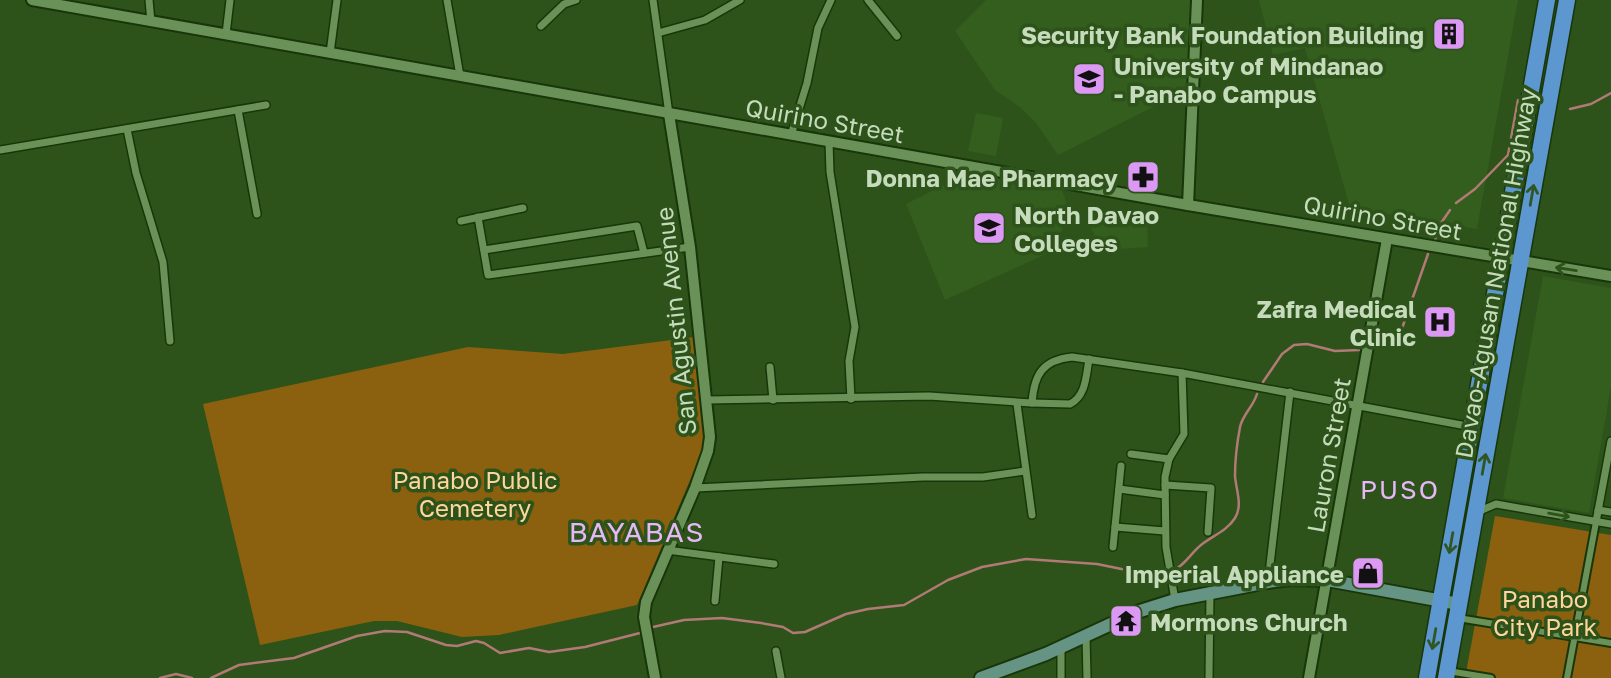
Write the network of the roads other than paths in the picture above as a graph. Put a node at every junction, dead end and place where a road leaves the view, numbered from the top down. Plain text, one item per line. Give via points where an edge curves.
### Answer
1 (32, 0) edge
2 (149, 0) edge
3 (230, 0) edge
4 (337, 0) edge
5 (447, 0) edge
6 (576, 0) edge
7 (653, 0) edge
8 (740, 0) edge
9 (831, 0) edge
10 (868, 0) edge
11 (1197, 0) edge
12 (1547, 0) edge
13 (1567, 0) edge
14 (86, 4) edge
15 (151, 22) junction
16 (541, 26) dead end
17 (658, 33) junction
18 (226, 34) junction
19 (897, 36) dead end
20 (330, 53) junction
21 (460, 76) junction
22 (266, 105) dead end
23 (237, 110) junction
24 (669, 114) junction
25 (127, 128) junction
26 (791, 135) junction
27 (829, 142) junction
28 (0, 150) edge
29 (1188, 205) junction
30 (523, 208) dead end
31 (257, 214) dead end
32 (478, 217) junction
33 (461, 221) dead end
34 (1387, 239) junction
35 (690, 247) junction
36 (484, 250) junction
37 (644, 253) junction
38 (1501, 258) junction
39 (1520, 262) junction
40 (1611, 276) edge
41 (170, 341) dead end
42 (1089, 359) junction
43 (771, 367) dead end
44 (1182, 373) junction
45 (1290, 392) junction
46 (852, 399) junction
47 (707, 400) junction
48 (773, 400) junction
49 (1032, 403) junction
50 (1017, 404) junction
51 (1357, 407) junction
52 (1472, 427) junction
53 (1611, 441) edge
54 (1131, 454) dead end
55 (1169, 459) junction
56 (1121, 466) dead end
57 (1025, 471) junction
58 (1165, 485) junction
59 (695, 488) junction
60 (1119, 489) junction
61 (1165, 495) junction
62 (1457, 510) junction
63 (1598, 510) junction
64 (1611, 512) edge
65 (1475, 513) junction
66 (1032, 515) dead end
67 (1596, 522) junction
68 (1611, 524) edge
69 (1115, 527) junction
70 (1165, 531) junction
71 (1208, 532) dead end
72 (1113, 547) dead end
73 (667, 550) junction
74 (719, 556) junction
75 (774, 564) dead end
76 (1327, 580) junction
77 (1268, 582) junction
78 (1210, 592) junction
79 (1175, 600) junction
80 (715, 601) dead end
81 (1441, 601) junction
82 (1458, 611) junction
83 (1086, 635) junction
84 (1574, 637) junction
85 (1611, 643) edge
86 (1061, 646) junction
87 (776, 651) dead end
88 (1428, 673) edge
89 (1446, 674) edge
90 (985, 677) edge
91 (655, 678) edge
92 (781, 678) edge
93 (1062, 678) edge
94 (1087, 678) edge
95 (1209, 678) edge
96 (1309, 678) edge
97 (1492, 678) edge
98 (1567, 678) edge

1 - 14 street, Quirino Street
2 - 15 street
3 - 18 street
4 - 20 street
5 - 21 street
6 - 16 street via 564,4
7 - 17 street
8 - 17 street via 705,20
9 - 26 street via 818,28
10 - 19 street
11 - 29 street
12 - 38 highway, Davao-Agusan National Highway
39 -> 13 highway, Davao-Agusan National Highway
14 - 15 street, Quirino Street
15 - 18 street, Quirino Street
17 - 24 street
18 - 20 street, Quirino Street
20 - 21 street, Quirino Street
21 - 24 street, Quirino Street
22 - 23 street
23 - 25 street
23 - 31 street
24 - 26 street, Quirino Street
24 - 35 street, San Agustin Avenue
25 - 28 street
25 - 41 street via 163,262
26 - 27 street, Quirino Street
27 - 29 street, Quirino Street
27 - 46 street via 855,327 849,361
29 - 34 street, Quirino Street
30 - 32 street
32 - 33 street
32 - 36 street
34 - 38 street, Quirino Street
34 - 51 street, Lauron Street
35 - 37 street
35 - 47 street, San Agustin Avenue
36 - 37 street via 637,226
36 - 37 street via 488,275
38 - 39 street, Quirino Street
38 - 52 highway, Davao-Agusan National Highway
40 -> 39 street, Quirino Street
65 -> 39 highway, Davao-Agusan National Highway
42 - 44 street
42 - 49 street via 1065,358 1045,366
42 - 49 street via 1083,390 1075,402
43 - 48 street
44 - 45 street
44 - 55 street via 1184,435
45 - 51 street
45 - 77 street
46 - 48 street
46 - 50 street via 929,396
47 - 48 street
47 - 59 street, San Agustin Avenue via 710,444
49 - 50 street
50 - 57 street
51 - 52 street
51 - 76 street, Lauron Street
52 - 62 highway, Davao-Agusan National Highway
53 - 63 street
54 - 55 street
55 - 58 street
56 - 60 street
57 - 59 street via 983,477
57 - 66 street
58 - 61 street
58 - 71 street via 1211,488
59 - 73 street, San Agustin Avenue
60 - 61 street
60 - 69 street
61 - 70 street
62 - 65 street
62 -> 81 highway, Davao-Agusan National Highway
63 - 64 street
63 - 67 street
65 -> 67 street via 1496,504
65 - 82 highway, Davao-Agusan National Highway
67 - 68 street
67 - 84 street
69 - 70 street
69 - 72 street
70 - 79 street
73 - 74 street
73 - 91 street, San Agustin Avenue via 644,609
74 - 75 street
74 - 80 street
76 - 77 main road
76 - 81 main road
76 - 96 street, Lauron Street
77 - 78 main road
78 - 79 main road
78 - 95 street
79 - 83 main road
81 - 82 main road
81 -> 88 highway, Davao-Agusan National Highway
82 - 84 street
82 - 89 highway, Davao-Agusan National Highway
83 - 86 main road
83 - 94 street
84 - 85 street
84 - 98 street
86 - 90 main road
86 - 93 street
87 - 92 street
88 - 89 highway
89 - 97 street

